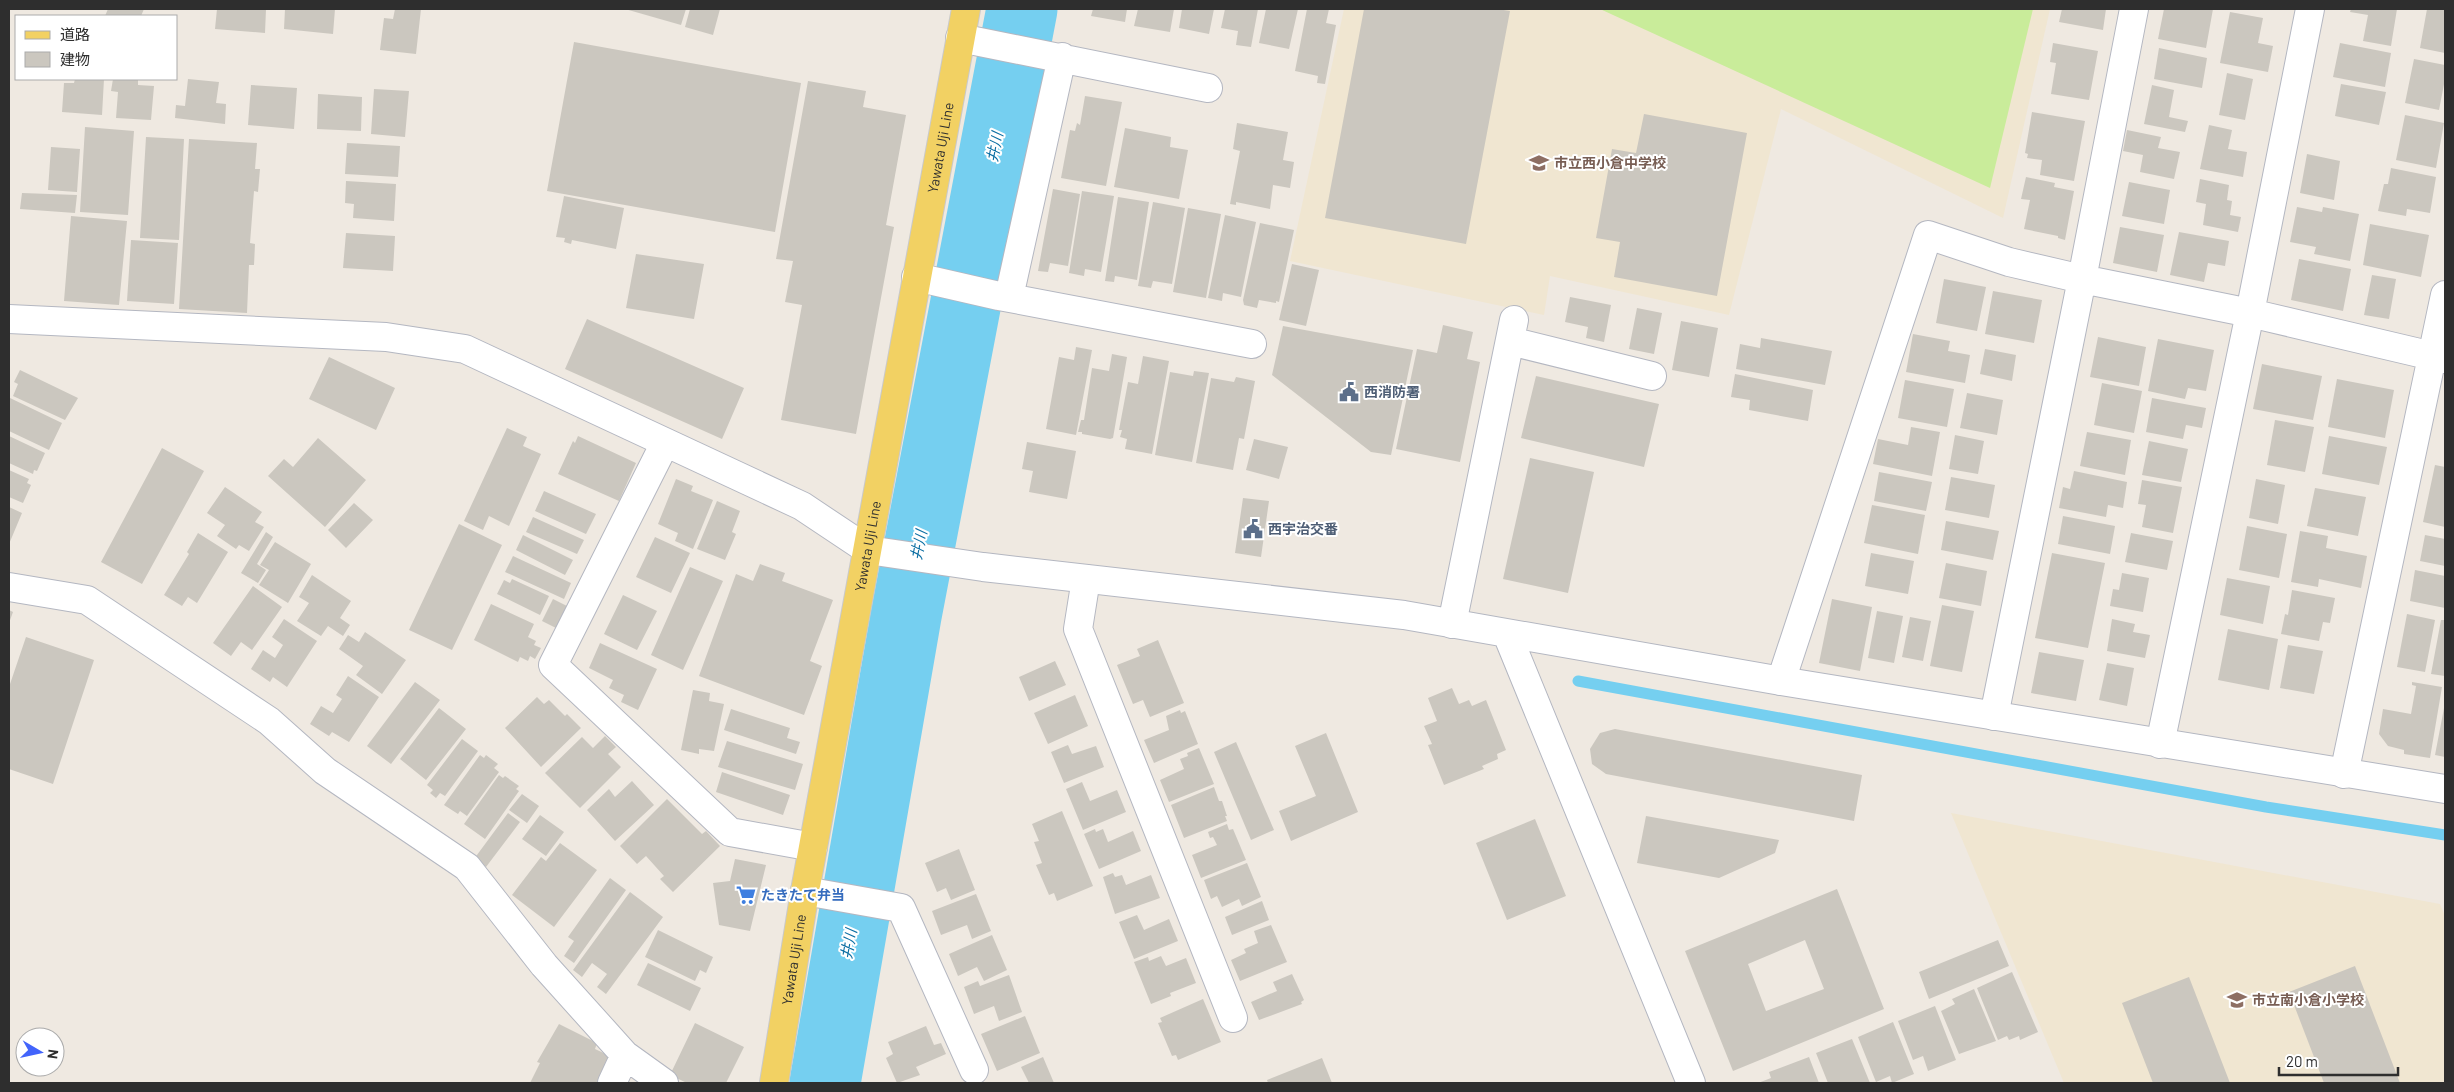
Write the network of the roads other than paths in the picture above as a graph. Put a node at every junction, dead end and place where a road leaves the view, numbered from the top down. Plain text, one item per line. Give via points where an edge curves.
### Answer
1 (966, 9) edge
2 (2134, 9) edge
3 (2310, 9) edge
4 (960, 38) junction
5 (1056, 56) junction
6 (1208, 88) dead end
7 (916, 277) junction
8 (2082, 279) junction
9 (2445, 295) edge
10 (1004, 297) junction
11 (2250, 312) junction
12 (9, 319) edge
13 (1252, 344) dead end
14 (2439, 358) edge
15 (1652, 376) dead end
16 (665, 443) junction
17 (869, 550) junction
18 (1086, 579) junction
19 (9, 587) edge
20 (1452, 624) junction
21 (1508, 634) junction
22 (1781, 681) junction
23 (1994, 716) junction
24 (2160, 744) junction
25 (2344, 774) junction
26 (2445, 789) edge
27 (813, 847) junction
28 (805, 891) junction
29 (1233, 1018) dead end
30 (625, 1054) junction
31 (974, 1070) dead end
32 (612, 1083) edge
33 (664, 1083) edge
34 (774, 1083) edge
35 (1691, 1083) edge

1 - 4 main road, Yawata Uji Line
2 - 8 street
3 - 11 street
4 - 5 street
4 - 7 main road, Yawata Uji Line
5 - 6 street
5 - 10 street
7 - 10 street
7 - 17 main road, Yawata Uji Line
8 - 11 street
8 - 22 street via 2009,262 1928,235
8 - 23 street
9 - 14 street
10 - 13 street
11 - 14 street
11 - 24 street
12 - 16 street via 386,337 465,349
14 - 25 street
15 - 20 street via 1512,330
16 - 17 street via 802,506
16 - 27 street via 553,664 730,832
17 - 18 street
17 - 27 main road, Yawata Uji Line
18 - 20 street via 1404,615
18 - 29 street via 1078,629
19 - 30 street via 87,600 269,722 325,771 467,867 544,965
20 - 21 street
21 - 22 street
21 - 35 street
22 - 23 street
23 - 24 street
24 - 25 street
25 - 26 street
27 - 28 main road, Yawata Uji Line
28 - 31 street via 901,908
28 - 34 main road, Yawata Uji Line
30 - 32 street
30 - 33 street

